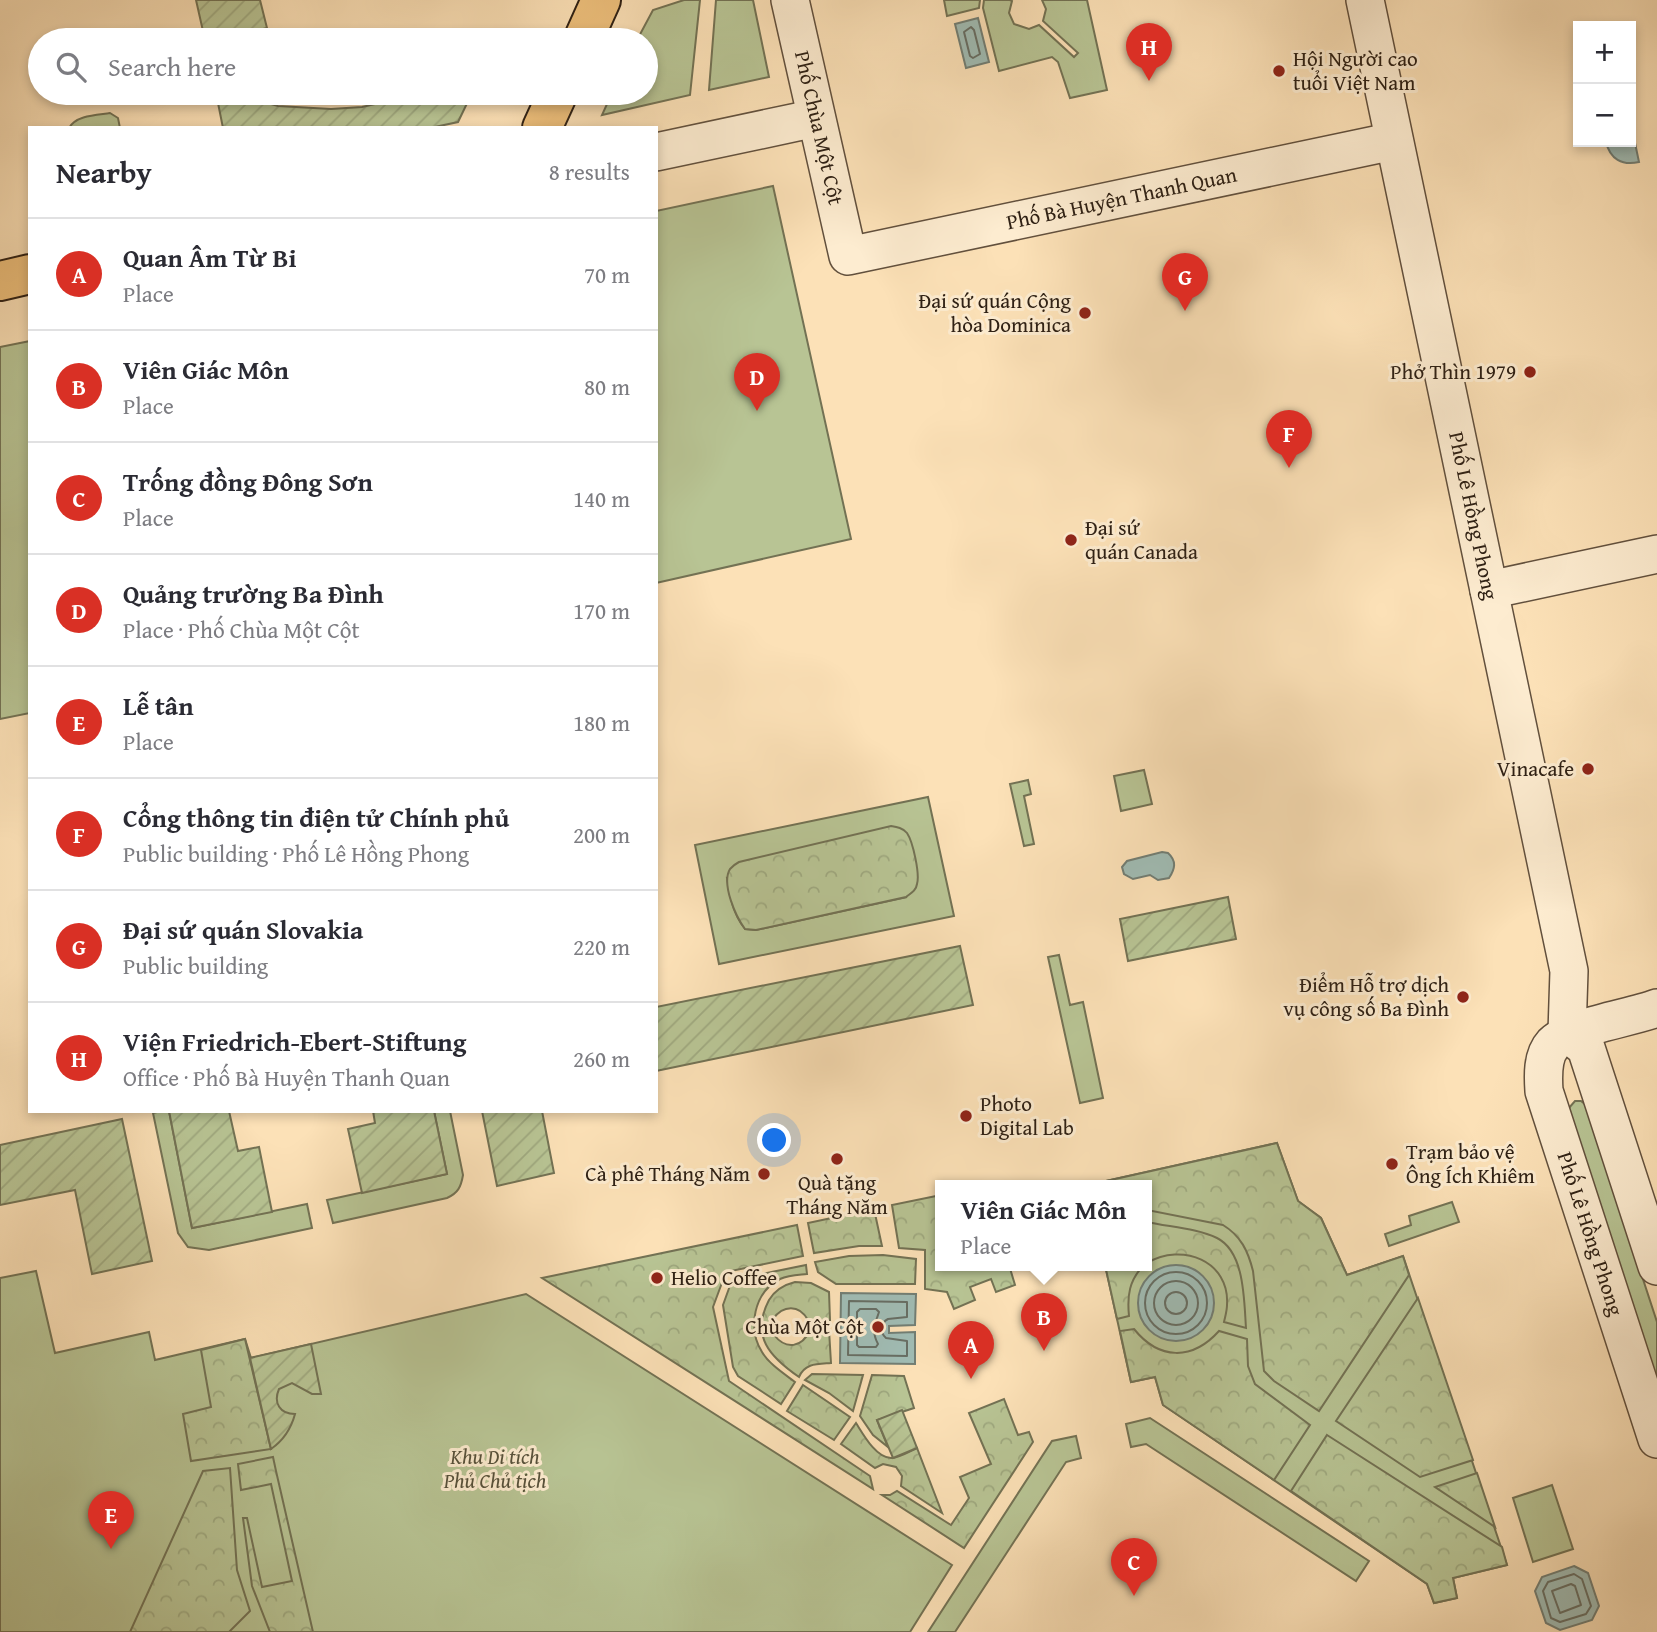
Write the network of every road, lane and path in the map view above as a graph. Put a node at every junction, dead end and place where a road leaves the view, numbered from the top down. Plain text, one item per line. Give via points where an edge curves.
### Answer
1 (601, 0) edge
2 (790, 0) edge
3 (1364, 0) edge
4 (588, 28) edge
5 (553, 105) edge
6 (816, 118) junction
7 (543, 126) edge
8 (1395, 141) junction
9 (658, 152) edge
10 (848, 256) joint
11 (28, 274) edge
12 (0, 281) edge
13 (1657, 554) edge
14 (1489, 590) junction
15 (1657, 1008) edge
16 (1567, 1033) junction
17 (1657, 1266) edge
18 (1656, 1432) edge

1 - 4 main road
2 - 6 street, Phố Chùa Một Cột
3 - 8 street, Phố Lê Hồng Phong
5 - 7 main road
6 - 9 street
6 - 10 street, Phố Chùa Một Cột
8 - 10 street, Phố Bà Huyện Thanh Quan
8 - 14 street, Phố Lê Hồng Phong
11 - 12 main road
13 - 14 street
14 - 16 street, Phố Lê Hồng Phong via 1569,971
15 - 16 street
16 - 17 street via 1586,1048
16 - 18 street, Phố Lê Hồng Phong via 1551,1045 1542,1070 1544,1091

